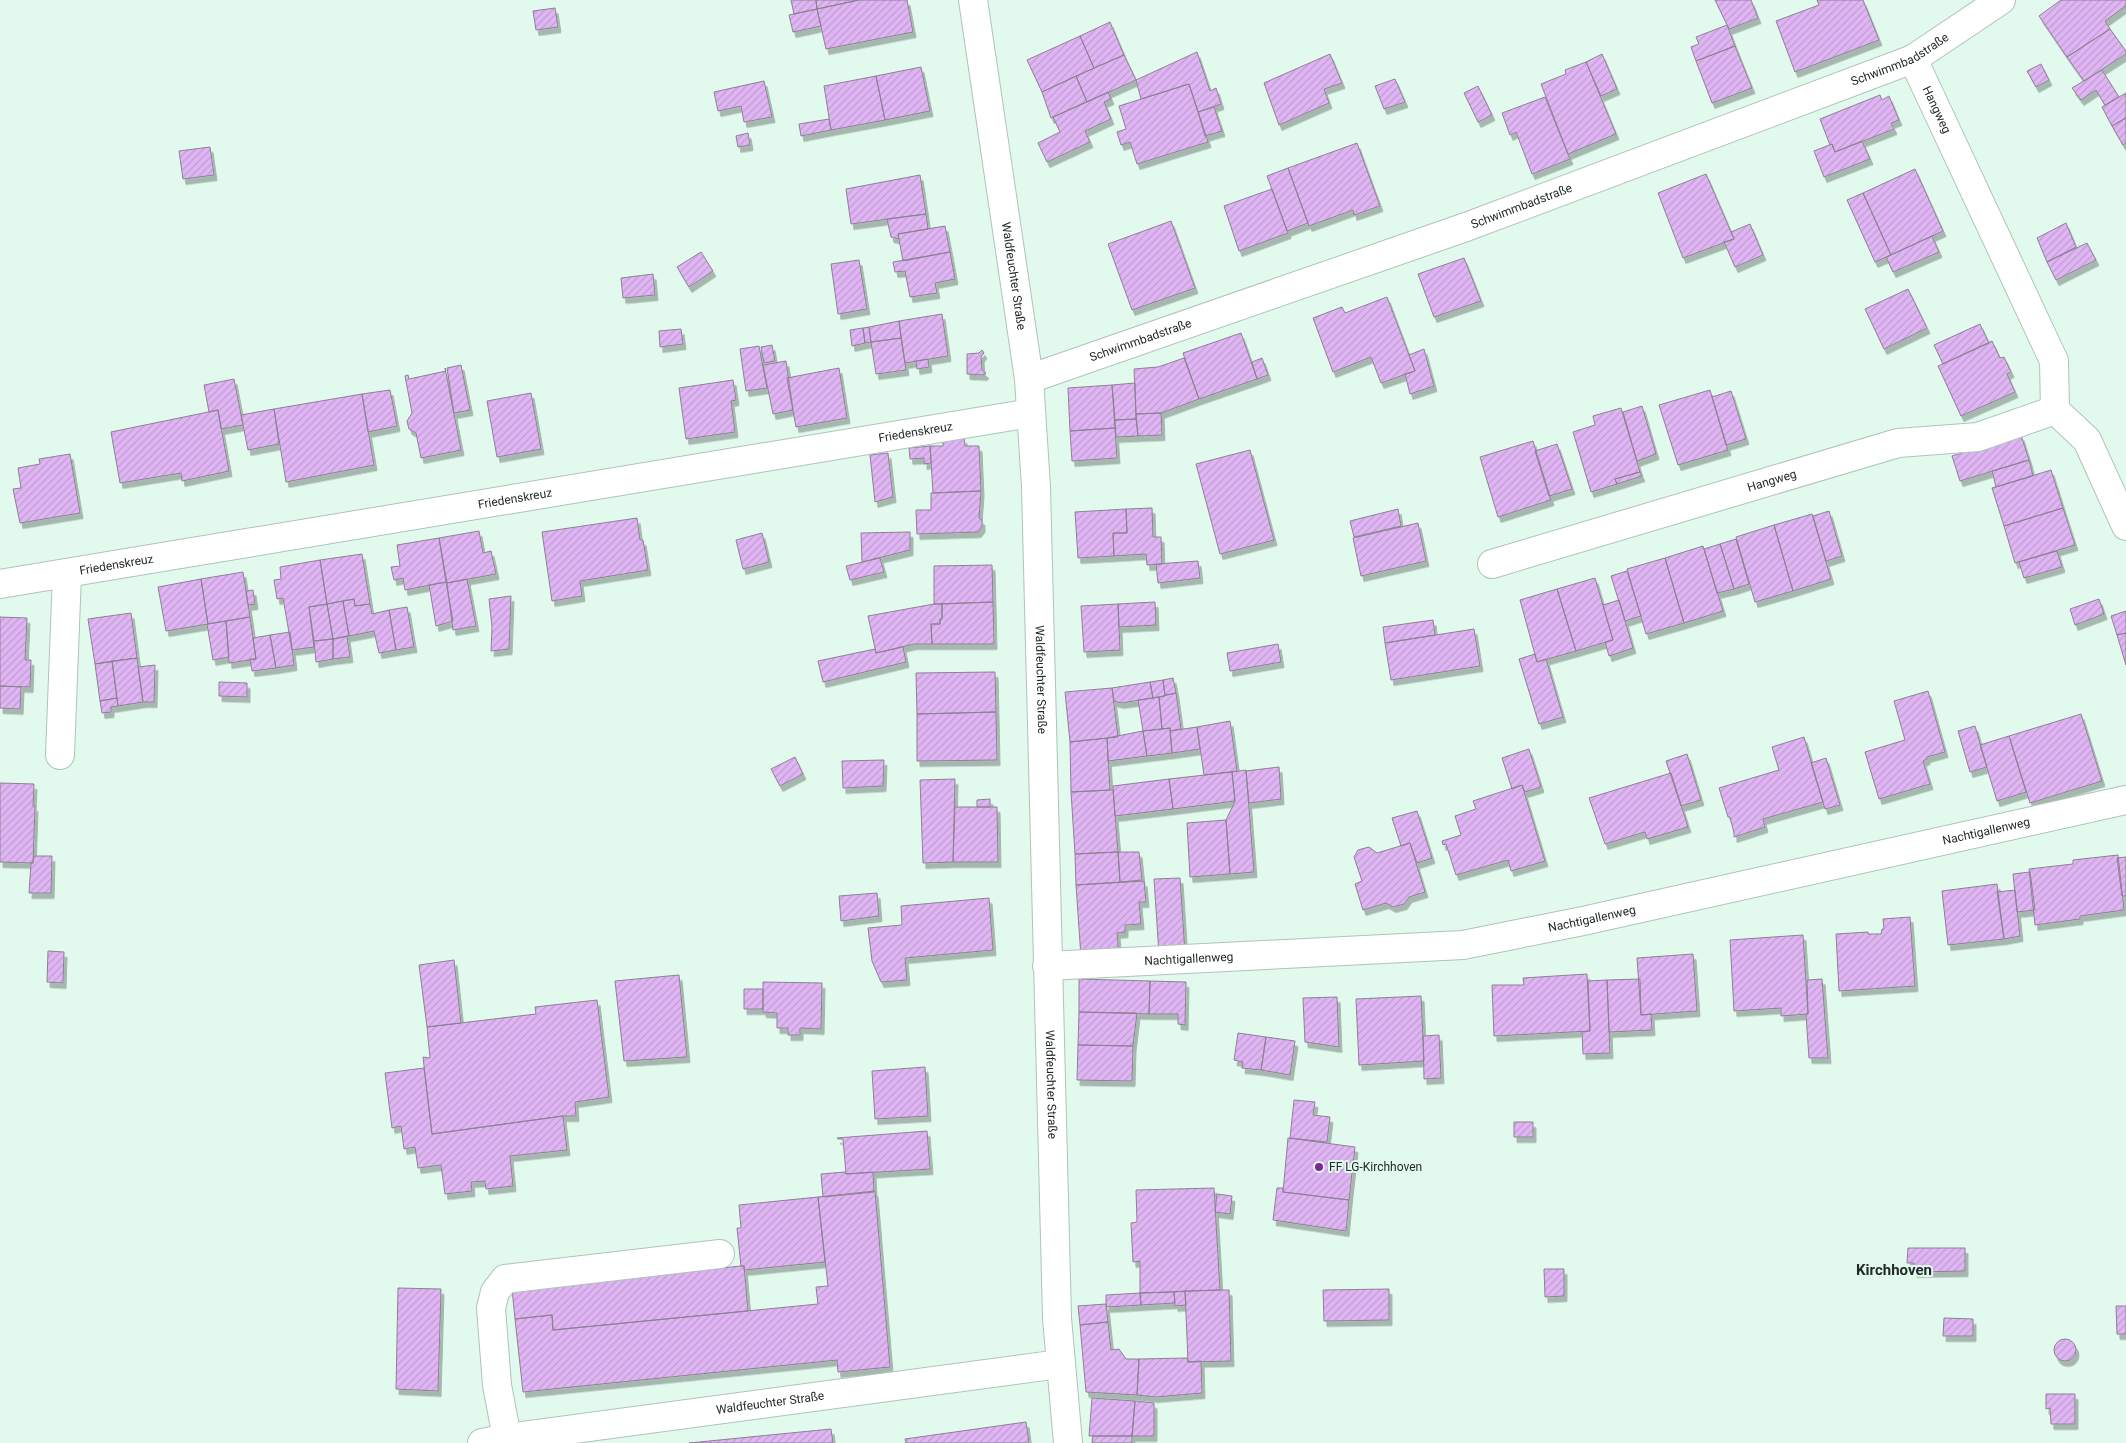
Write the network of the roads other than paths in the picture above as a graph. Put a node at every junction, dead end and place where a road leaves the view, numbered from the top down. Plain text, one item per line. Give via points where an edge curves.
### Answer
1 (973, 0) edge
2 (2001, 0) edge
3 (1913, 59) junction
4 (1029, 379) junction
5 (2055, 410) junction
6 (1031, 413) junction
7 (2126, 526) edge
8 (1492, 564) dead end
9 (67, 574) junction
10 (0, 584) edge
11 (60, 755) dead end
12 (2126, 800) edge
13 (1047, 966) junction
14 (720, 1254) dead end
15 (1060, 1364) junction
16 (494, 1440) edge
17 (1068, 1443) edge

1 - 4 street, Waldfeuchter Straße
2 - 3 street, Schwimmbadstraße
3 - 4 street, Schwimmbadstraße via 1466,227
3 - 5 street, Hangweg via 2054,361
4 - 6 street, Waldfeuchter Straße
5 - 7 street via 2087,440
5 - 8 street, Hangweg via 1978,437 1898,443
6 - 9 street, Friedenskreuz
6 - 13 street, Waldfeuchter Straße via 1036,487
9 - 10 street, Friedenskreuz
9 - 11 street
12 - 13 street, Nachtigallenweg via 1463,945
13 - 15 street, Waldfeuchter Straße
14 - 16 street via 505,1279 495,1292 491,1308 497,1385
15 - 16 street, Waldfeuchter Straße
15 - 17 street, Waldfeuchter Straße

